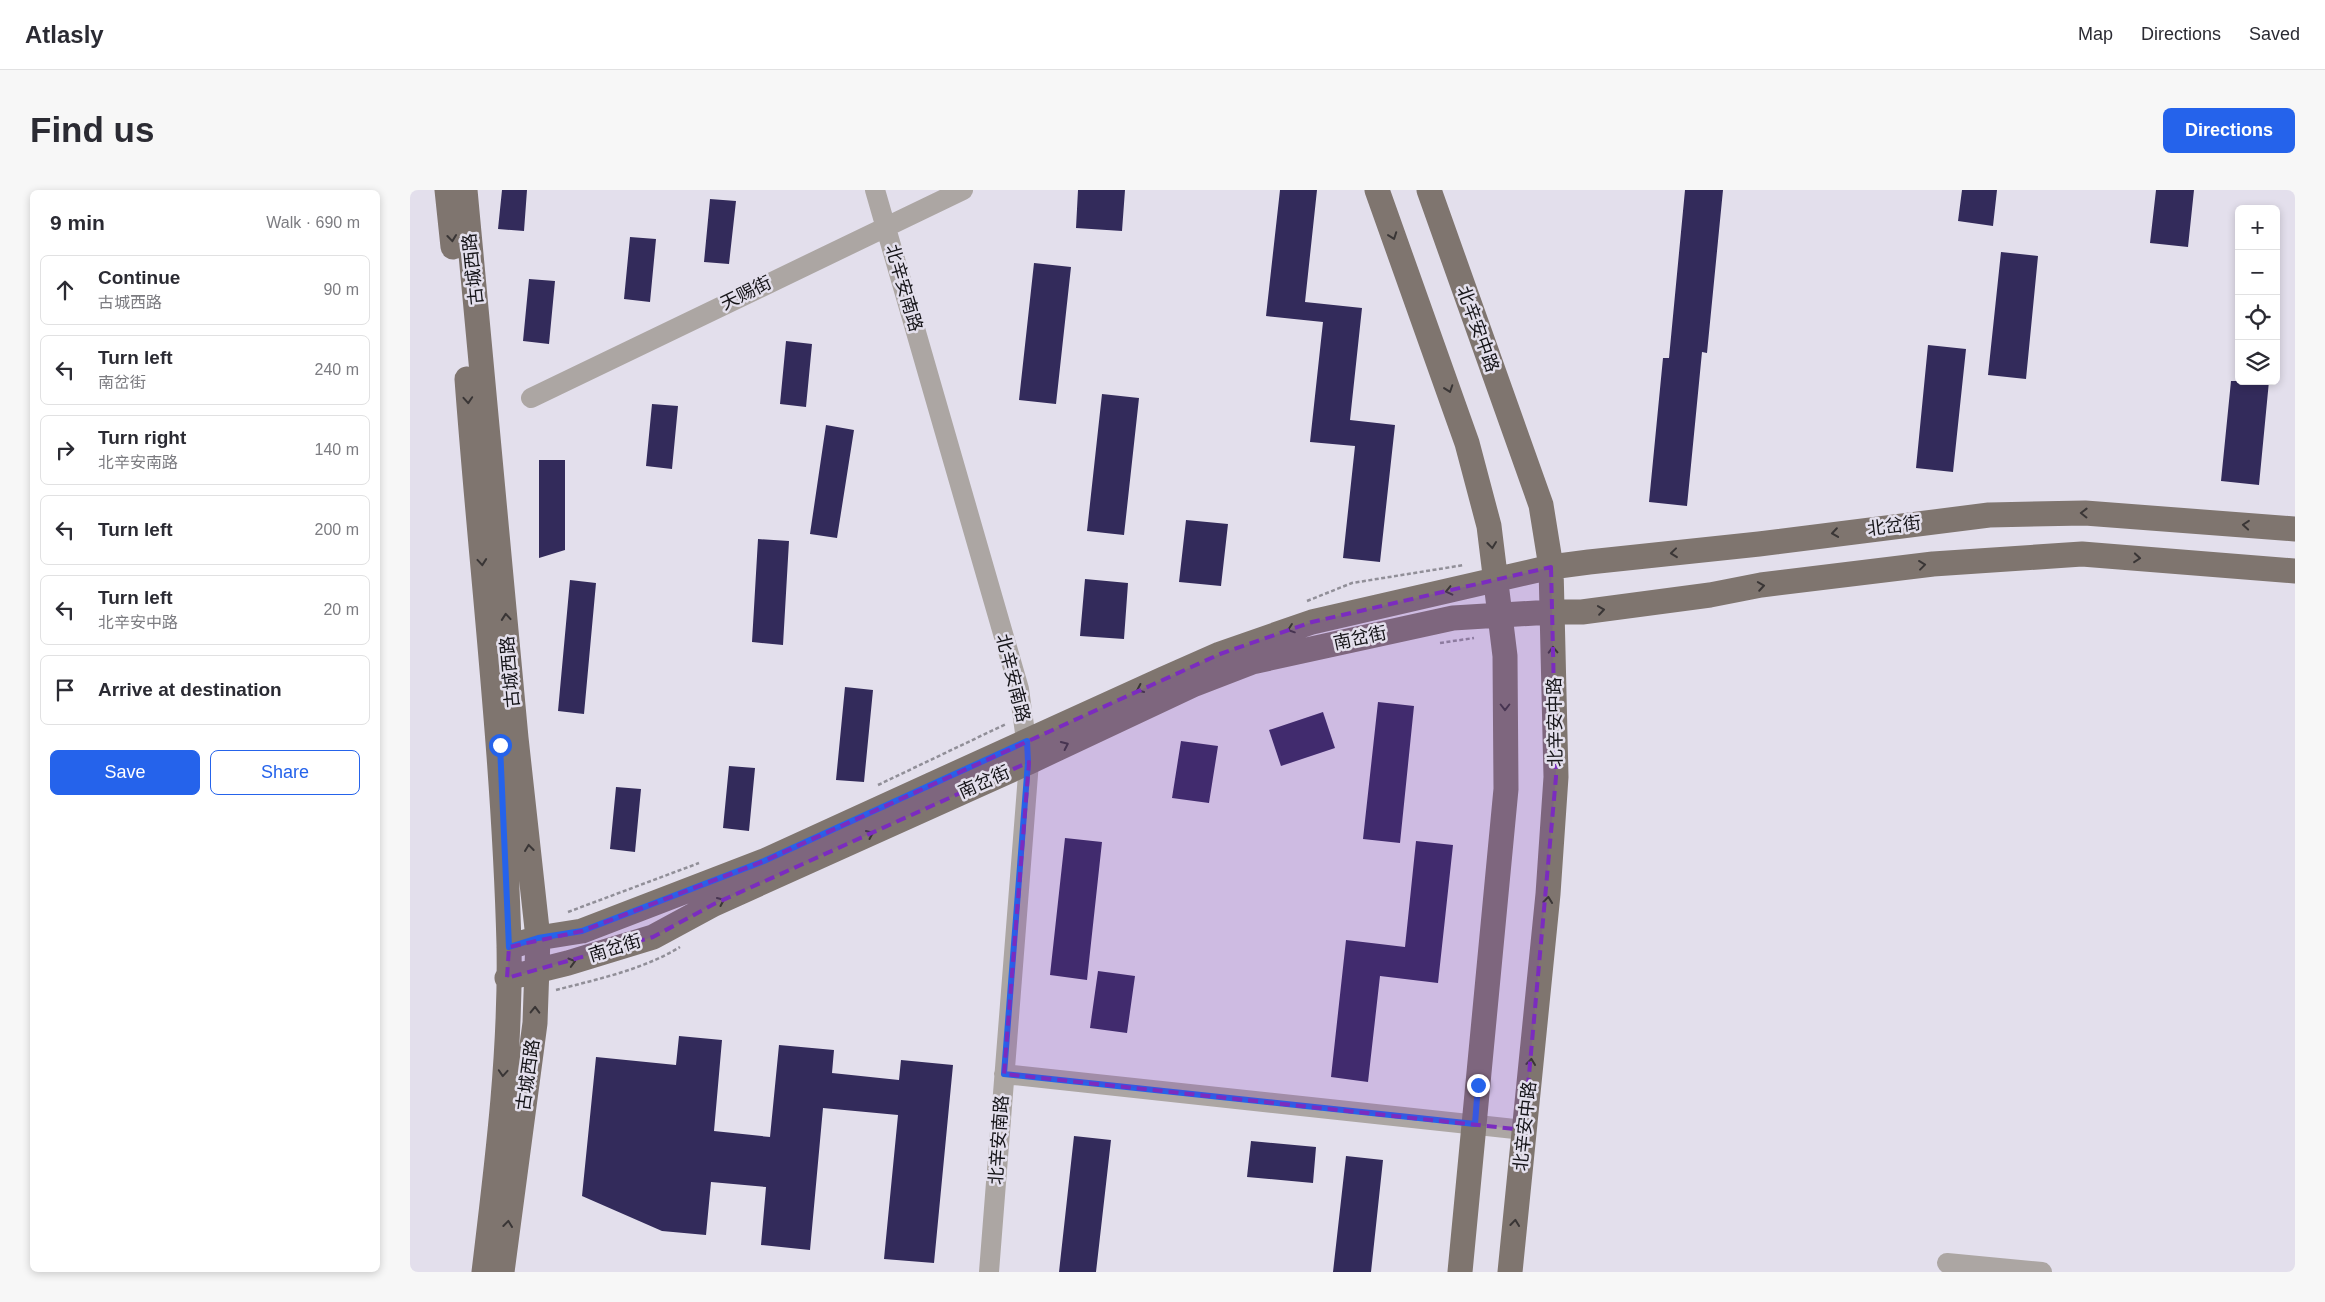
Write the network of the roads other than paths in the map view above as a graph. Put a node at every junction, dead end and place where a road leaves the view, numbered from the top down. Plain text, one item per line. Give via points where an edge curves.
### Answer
1 (447, 190) edge
2 (465, 190) edge
3 (875, 190) edge
4 (963, 190) edge
5 (1377, 190) edge
6 (1429, 190) edge
7 (886, 225) junction
8 (531, 398) dead end
9 (2295, 529) edge
10 (1551, 567) junction
11 (2295, 571) edge
12 (1496, 580) junction
13 (1552, 612) junction
14 (1500, 617) junction
15 (1028, 751) junction
16 (538, 938) junction
17 (509, 947) junction
18 (536, 970) junction
19 (507, 978) junction
20 (1004, 1074) junction
21 (1475, 1124) junction
22 (1524, 1130) junction
23 (1947, 1262) dead end
24 (1974, 1268) edge
25 (484, 1272) edge
26 (502, 1272) edge
27 (989, 1272) edge
28 (1460, 1272) edge
29 (1510, 1272) edge
30 (2042, 1272) edge

1 -> 17 main road, 古城西路 via 500,745
16 -> 2 main road, 古城西路
3 - 7 street, 北辛安南路
4 - 7 street, 天赐街
5 -> 12 main road via 1467,444 1489,526
6 - 10 main road, 北辛安中路 via 1541,505
7 - 8 street, 天赐街
7 - 15 street, 北辛安南路 via 1019,689
9 -> 10 main road, 北岔街 via 2085,513 1989,515
10 - 12 main road, 北岔街
10 - 13 main road, 北辛安中路
13 -> 11 main road via 1582,612 1933,564 2073,554
12 - 14 main road
12 -> 15 main road, 南岔街 via 1303,625 1220,654
13 - 14 main road
22 -> 13 main road, 北辛安中路 via 1548,894 1556,777
15 -> 14 main road, 南岔街 via 1252,662 1453,618
14 -> 21 main road via 1505,656 1506,789
15 - 16 main road, 南岔街 via 764,861 582,931
18 -> 15 main road, 南岔街 via 653,937
15 - 20 street, 北辛安南路
16 - 17 main road, 南岔街
16 - 18 main road, 古城西路
17 - 19 main road, 古城西路
18 - 19 main road, 南岔街
26 -> 18 main road, 古城西路 via 535,1023
19 -> 25 main road, 古城西路 via 508,1015 496,1172
20 - 21 street
20 - 27 street, 北辛安南路
21 - 22 street
21 - 28 main road
29 -> 22 main road, 北辛安中路
23 - 24 street
24 - 30 street

